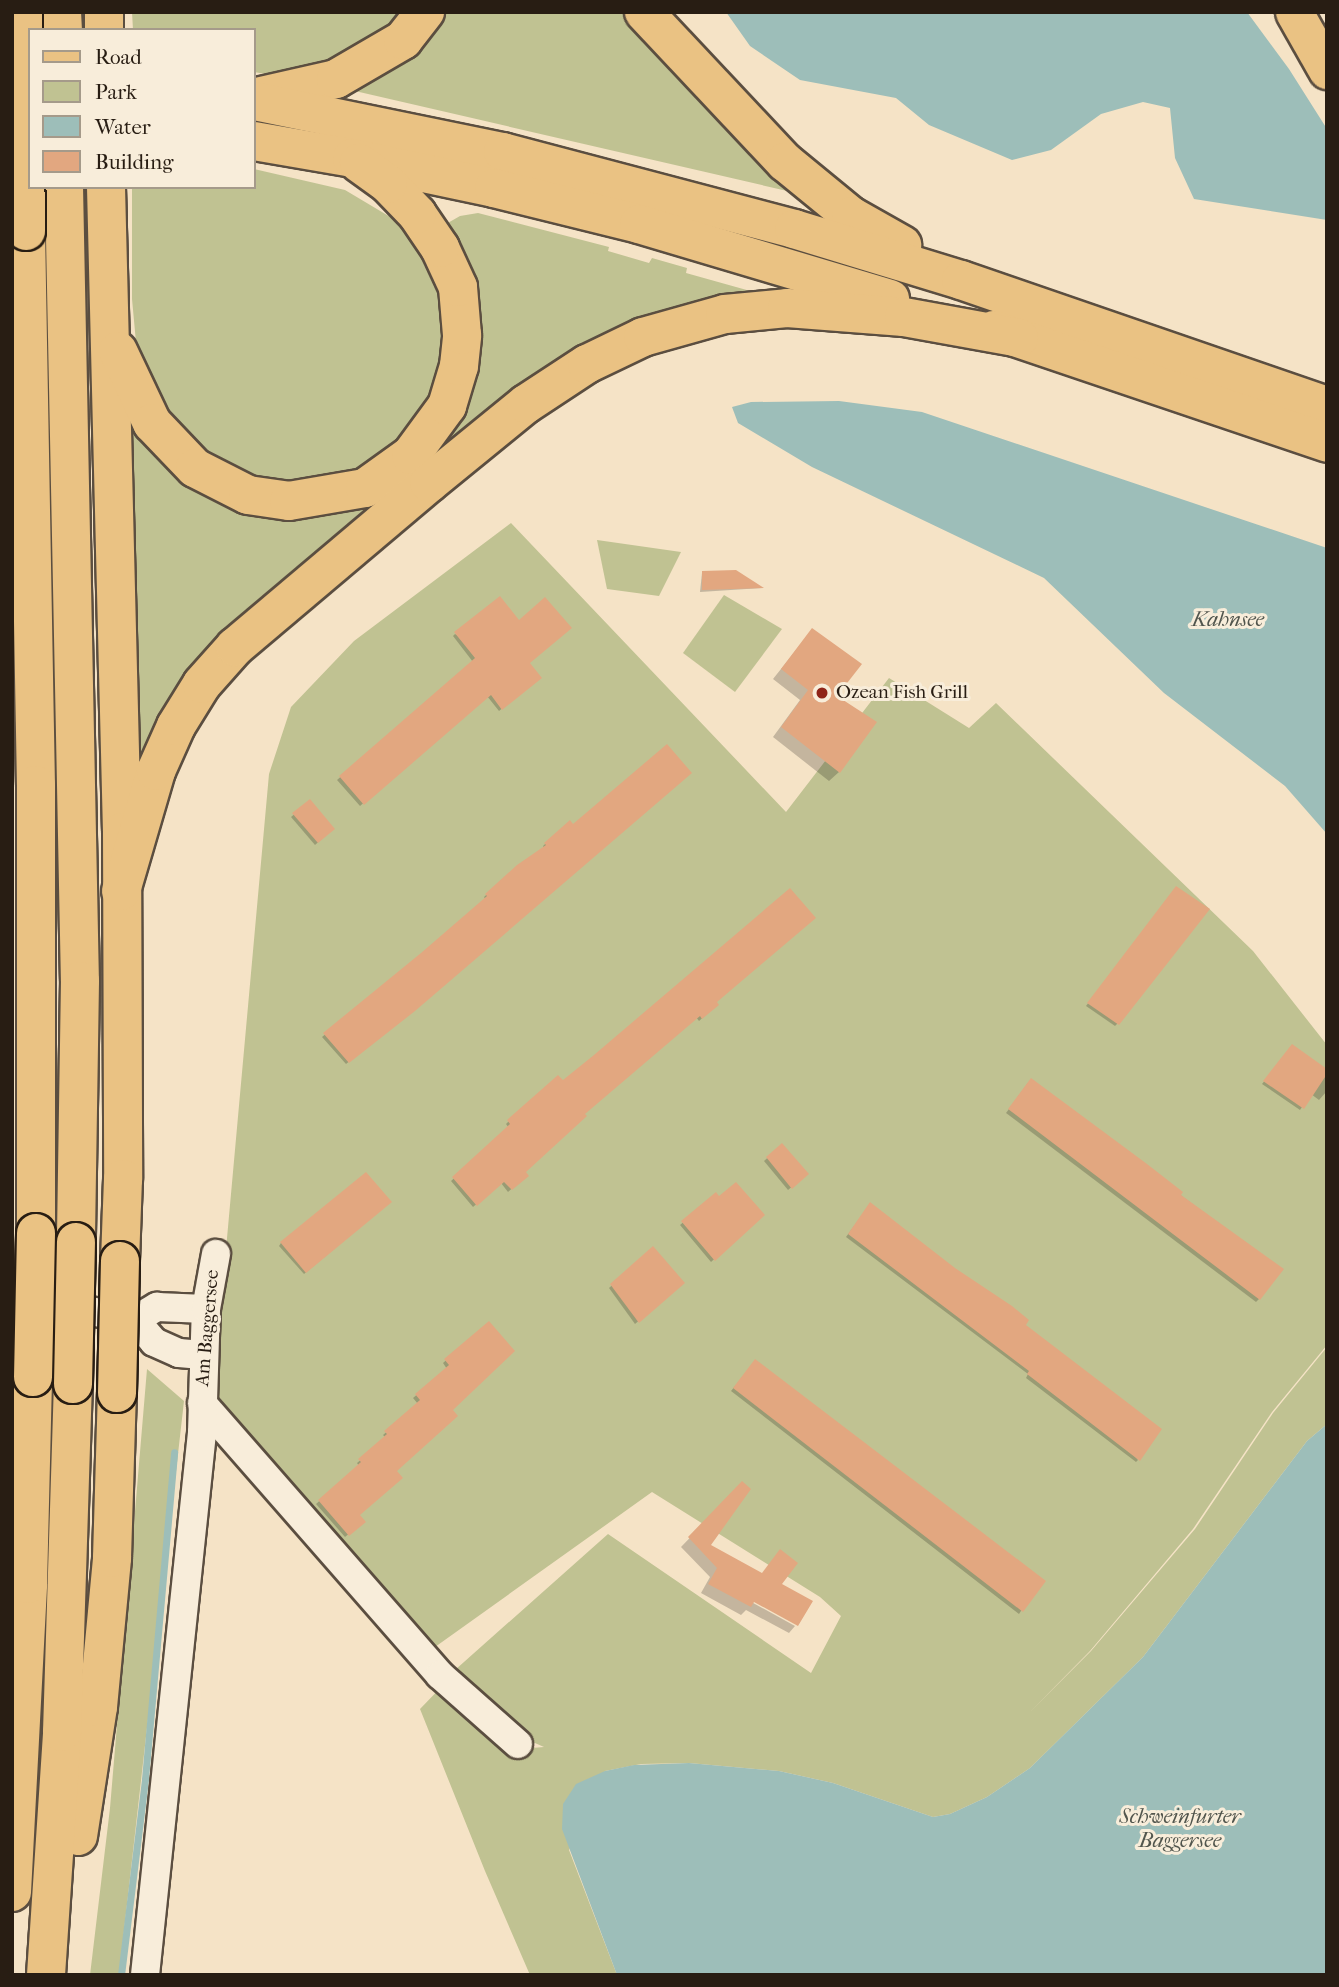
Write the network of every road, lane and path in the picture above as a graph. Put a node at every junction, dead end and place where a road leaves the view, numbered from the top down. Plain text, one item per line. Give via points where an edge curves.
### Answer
1 (23, 12) edge
2 (425, 12) edge
3 (644, 12) edge
4 (1294, 12) edge
5 (1327, 69) edge
6 (256, 99) edge
7 (256, 99) edge
8 (256, 141) edge
9 (352, 158) junction
10 (64, 189) edge
11 (106, 189) edge
12 (21, 252) edge
13 (961, 280) junction
14 (108, 327) junction
15 (1019, 338) junction
16 (1327, 406) edge
17 (1327, 443) edge
18 (12, 704) edge
19 (36, 785) junction
20 (121, 891) junction
21 (216, 1254) dead end
22 (12, 1296) edge
23 (206, 1309) junction
24 (135, 1320) junction
25 (202, 1355) junction
26 (202, 1403) junction
27 (518, 1744) dead end
28 (12, 1892) edge
29 (46, 1971) edge
30 (145, 1975) edge

1 - 12 highway, bridge
2 - 6 highway via 403,40 336,79
3 - 13 highway via 785,162 851,216
4 - 5 main road
7 - 13 highway via 503,152 794,229
8 - 9 highway
9 - 14 highway via 418,214 440,248 458,287 462,335 459,366 447,405 411,456 365,488 289,501 248,495 195,468 152,423
9 - 15 highway via 639,224
10 - 29 highway, bridge via 80,981 62,1732
11 - 14 highway
12 - 19 highway
13 - 16 highway
14 - 20 highway
15 - 17 highway
15 - 20 highway via 904,317 787,307 724,314 643,337 587,364 526,404 419,491 235,647 202,684 156,771
18 - 19 highway
19 - 28 highway, bridge via 36,1233 29,1584
20 - 29 highway, bridge via 123,1166 112,1558 98,1707 78,1841
21 - 23 street, Am Baggersee
22 - 24 street
23 - 24 street via 157,1307
23 - 25 street, Am Baggersee
24 - 25 street via 154,1342 179,1353
25 - 26 street, Am Baggersee
26 - 27 street via 440,1675
26 - 30 street, Am Baggersee

